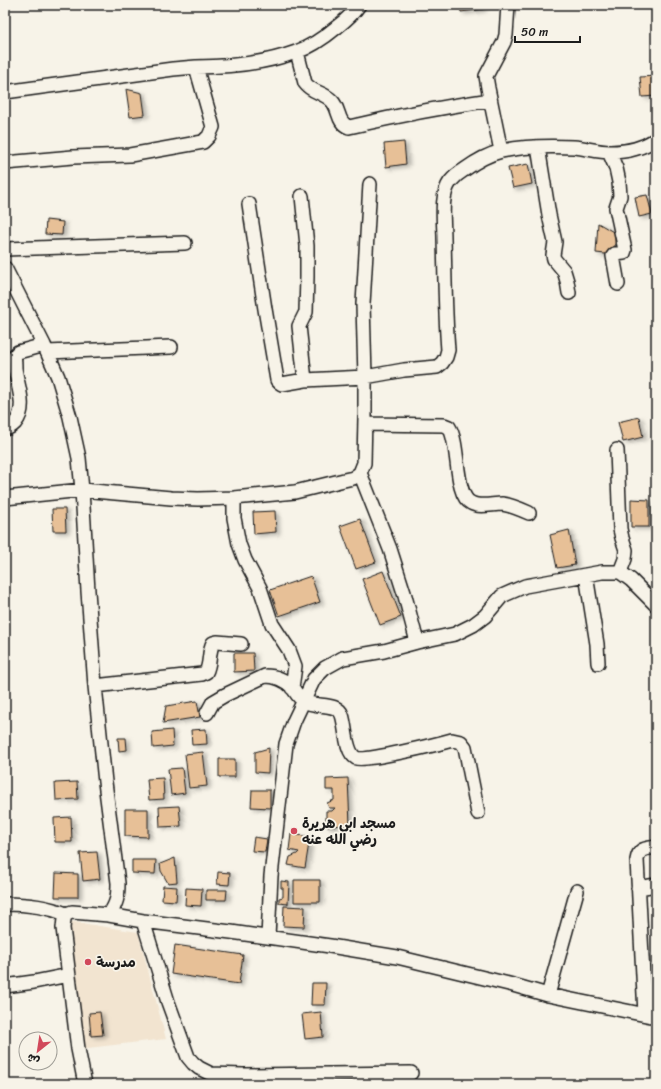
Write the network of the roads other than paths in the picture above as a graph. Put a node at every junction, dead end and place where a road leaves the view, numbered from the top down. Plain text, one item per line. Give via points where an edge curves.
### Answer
1 (359, 5) edge
2 (508, 5) edge
3 (296, 52) junction
4 (196, 68) junction
5 (5, 92) edge
6 (490, 100) junction
7 (656, 139) edge
8 (538, 147) junction
9 (501, 151) junction
10 (609, 152) junction
11 (5, 163) edge
12 (370, 184) dead end
13 (302, 196) dead end
14 (249, 204) dead end
15 (185, 243) dead end
16 (5, 249) edge
17 (5, 268) edge
18 (618, 284) dead end
19 (11, 291) edge
20 (569, 293) dead end
21 (171, 347) dead end
22 (45, 348) junction
23 (365, 377) junction
24 (305, 380) junction
25 (365, 424) junction
26 (5, 429) edge
27 (616, 450) dead end
28 (360, 473) junction
29 (82, 490) junction
30 (5, 498) edge
31 (234, 498) junction
32 (528, 513) dead end
33 (620, 572) junction
34 (586, 575) junction
35 (656, 605) edge
36 (418, 642) junction
37 (241, 644) dead end
38 (598, 663) dead end
39 (96, 686) junction
40 (292, 688) junction
41 (304, 701) junction
42 (207, 713) dead end
43 (478, 813) dead end
44 (656, 847) edge
45 (656, 885) edge
46 (638, 888) junction
47 (577, 891) dead end
48 (5, 904) edge
49 (66, 914) junction
50 (109, 914) junction
51 (143, 921) junction
52 (268, 937) junction
53 (69, 974) junction
54 (5, 986) edge
55 (548, 995) junction
56 (650, 1015) edge
57 (411, 1073) dead end
58 (212, 1079) edge
59 (85, 1084) edge

1 - 3 street via 321,39
2 - 6 street via 504,42 486,76
3 - 4 street via 227,66
3 - 6 street via 308,88 333,101 342,121 349,127 404,114
4 - 5 street
4 - 11 street via 212,127 209,136 203,142 130,154
6 - 9 street
7 - 10 street via 625,151
8 - 9 street
8 - 10 street via 581,147
8 - 20 street via 555,242 553,255 564,272
9 - 23 street via 471,165 450,182 446,189 443,213 448,350 446,357 437,366
10 - 18 street via 619,182 620,196 616,208 626,250 613,256
12 - 23 street via 363,304
13 - 24 street via 308,246 306,312 299,326
14 - 24 street via 277,380 282,384
15 - 16 street
17 - 19 street
19 - 22 street
21 - 22 street
22 - 26 street via 18,352 14,356 21,414 10,428
22 - 29 street via 58,377 70,417 79,458
23 - 24 street
23 - 25 street
25 - 28 street via 364,462
25 - 32 street via 449,427 453,436 461,490 467,500 482,506 513,506
27 - 33 street via 620,528 626,550
28 - 31 street via 353,478 295,492
28 - 36 street via 390,549
29 - 30 street
29 - 31 street via 171,498
29 - 39 street
31 - 40 street via 234,518 239,544 260,588 272,624 289,650 295,666
33 - 34 street
33 - 35 street
34 - 36 street via 525,586 502,596 485,616 473,625 455,634
34 - 38 street
36 - 41 street via 343,658 325,668 314,679
37 - 39 street via 212,643 209,668 202,674
39 - 50 street via 118,883 118,896
40 - 41 street
40 - 42 street via 279,678 264,676 213,702
41 - 43 street via 339,709 347,742 356,758 370,758 452,740 461,742 468,759
41 - 52 street via 286,744 271,876
44 - 46 street via 641,850 638,855
45 - 46 street
46 - 56 street
47 - 55 street
48 - 49 street via 45,907
49 - 50 street
49 - 53 street via 63,928
50 - 51 street
51 - 52 street
51 - 58 street via 188,1057
52 - 55 street via 397,957
53 - 54 street
53 - 59 street
55 - 56 street
57 - 58 street via 243,1075

